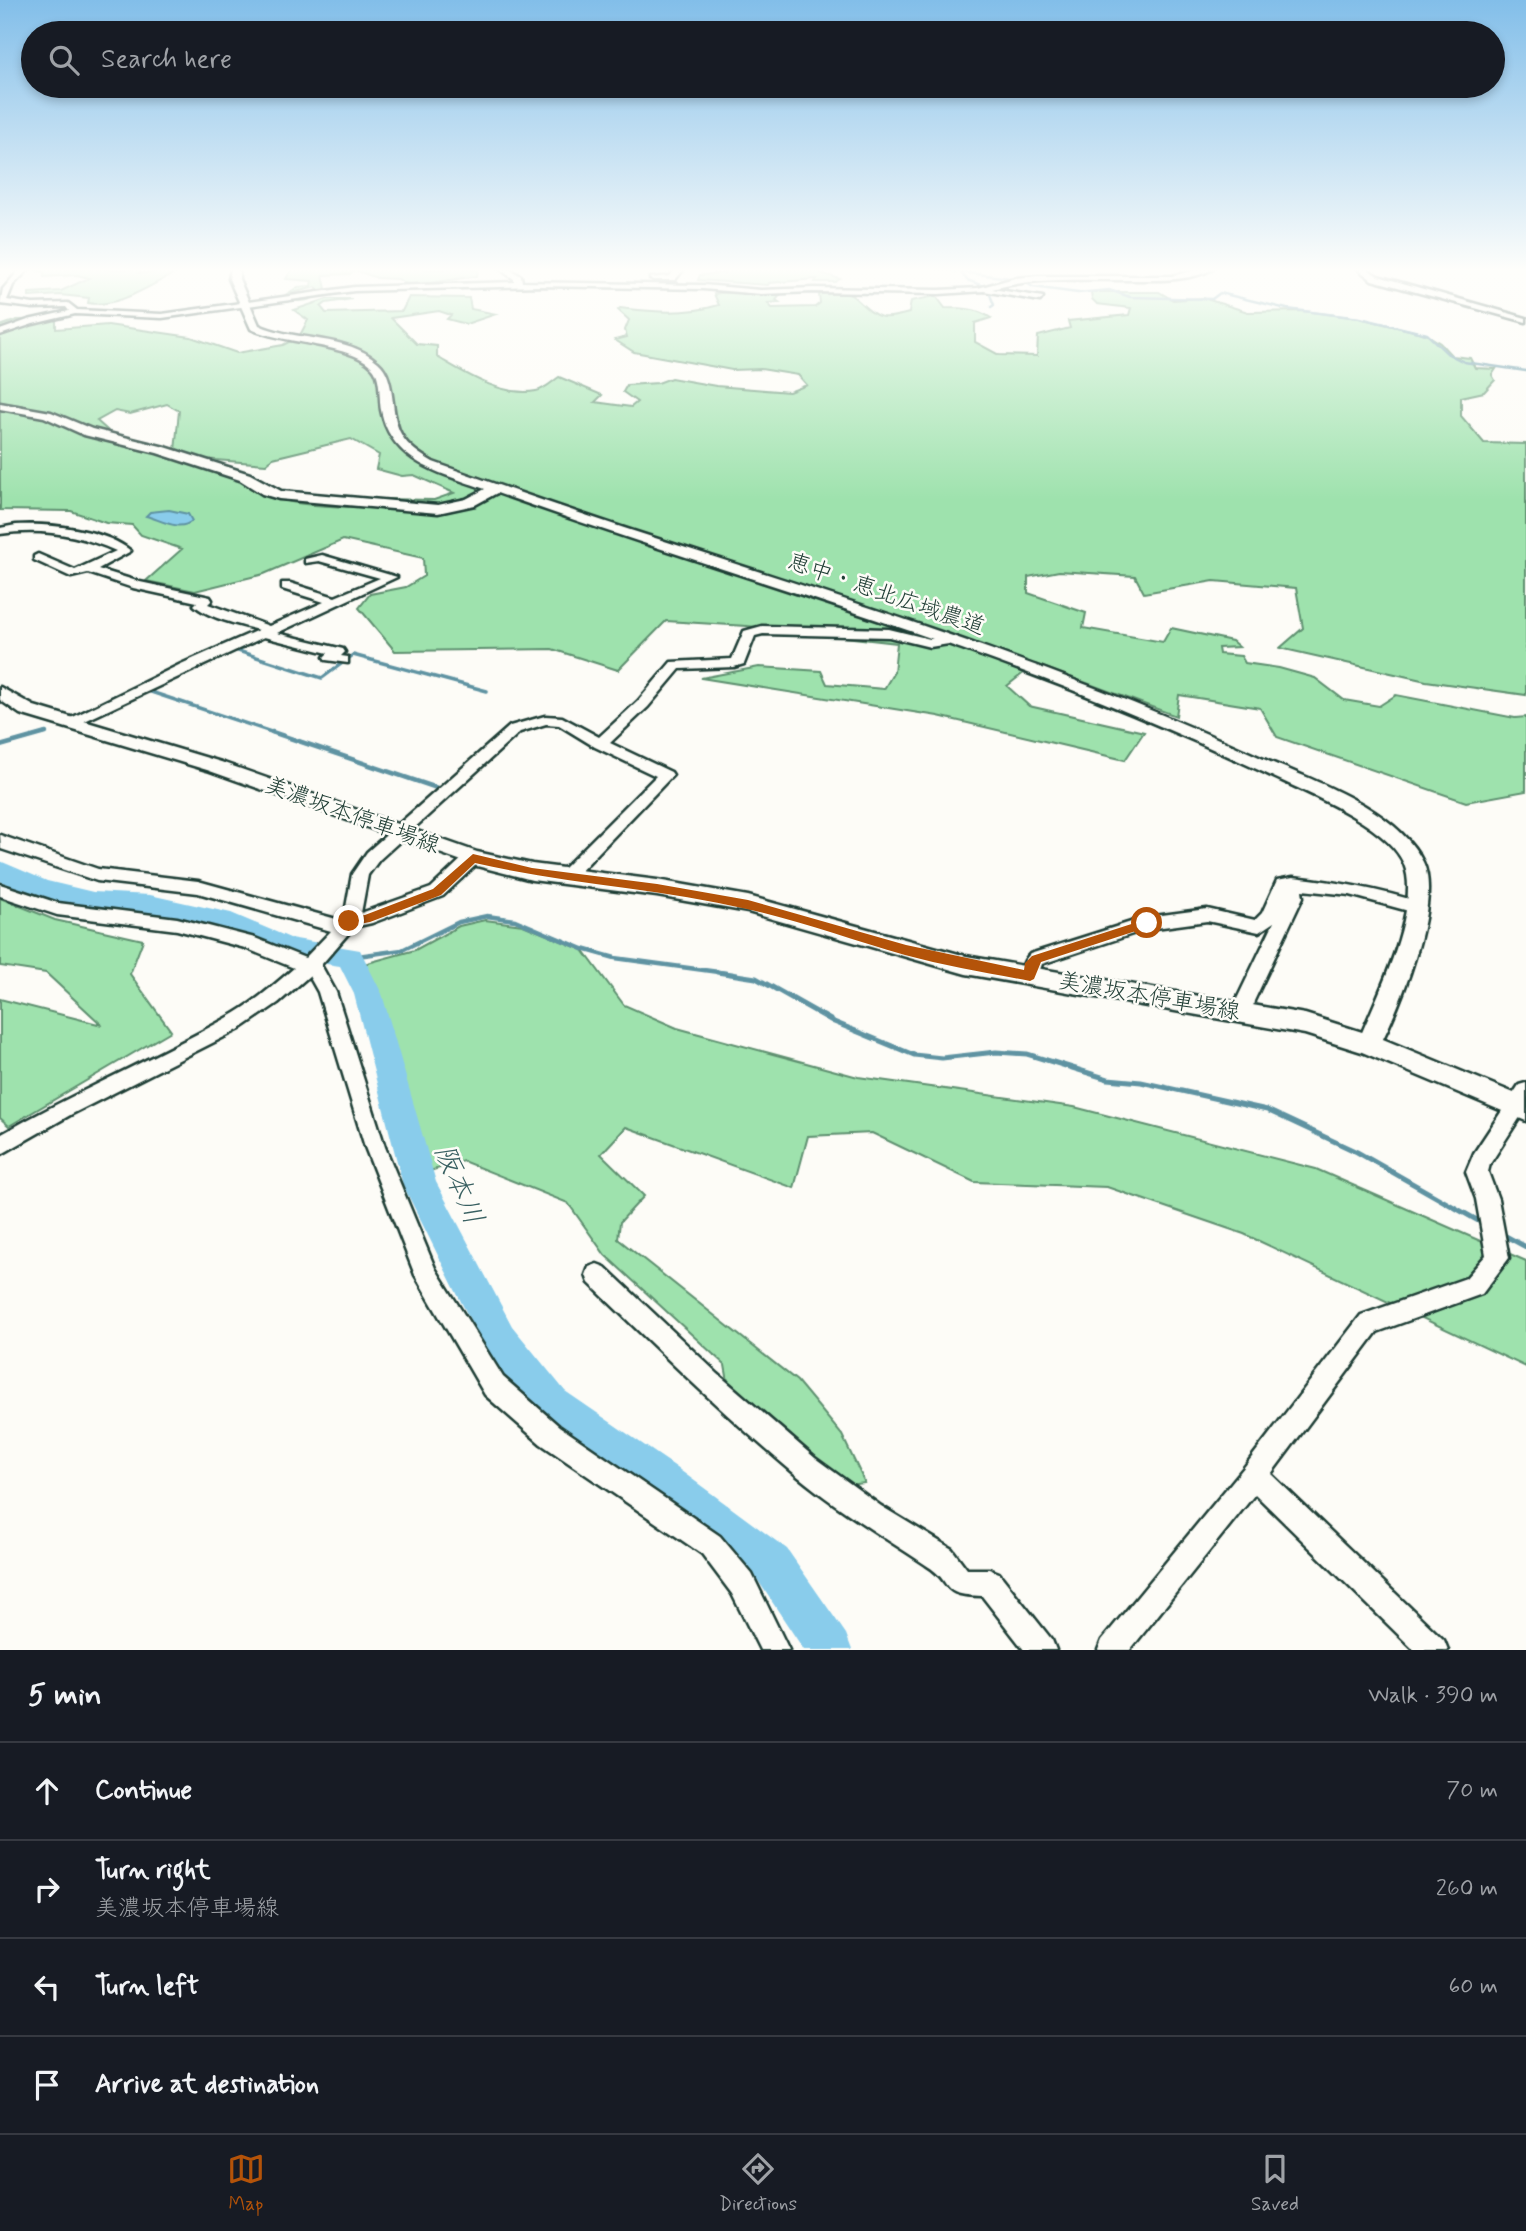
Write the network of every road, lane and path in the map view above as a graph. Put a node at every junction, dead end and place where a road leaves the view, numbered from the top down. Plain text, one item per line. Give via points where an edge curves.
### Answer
1 (325, 346) edge
2 (0, 406) edge
3 (495, 489) junction
4 (0, 531) edge
5 (38, 558) dead end
6 (309, 561) dead end
7 (87, 569) junction
8 (286, 586) dead end
9 (335, 601) junction
10 (269, 632) junction
11 (950, 639) junction
12 (343, 660) dead end
13 (0, 693) edge
14 (72, 723) junction
15 (600, 744) junction
16 (399, 833) junction
17 (0, 840) edge
18 (473, 858) junction
19 (566, 876) junction
20 (1293, 883) junction
21 (0, 890) edge
22 (1416, 907) junction
23 (347, 925) junction
24 (308, 967) junction
25 (1030, 976) junction
26 (1244, 1013) junction
27 (1369, 1044) junction
28 (1523, 1103) edge
29 (0, 1146) edge
30 (597, 1275) dead end
31 (1254, 1475) junction
32 (775, 1650) edge
33 (1042, 1650) edge
34 (1112, 1650) edge
35 (1434, 1650) edge

1 - 3 street, 恵中・恵北広域農道 via 356,353 380,370 388,419 398,442 429,465
2 - 3 street via 47,414 88,432 173,454 244,477 279,495 438,509 471,502
3 - 11 street, 恵中・恵北広域農道
4 - 7 street via 53,528 125,551
5 - 7 street via 75,574
6 - 9 street via 318,557 391,577
7 - 10 street via 206,600 200,605
8 - 9 street
9 - 10 street
10 - 12 street via 338,652 331,657
10 - 14 street
11 - 15 street via 930,643 889,633 762,630 749,634 739,661 676,665
11 - 22 street, 恵中・恵北広域農道 via 1175,724 1359,812 1395,838 1412,859 1419,877
13 - 14 main road, 美濃坂本停車場線 via 27,710
14 - 16 main road, 美濃坂本停車場線 via 194,759
15 - 16 street via 562,721 525,724
15 - 19 street via 666,775
16 - 18 main road, 美濃坂本停車場線
16 - 23 street via 360,874
17 - 23 street via 97,876 198,887
18 - 19 main road, 美濃坂本停車場線
18 - 23 street via 437,892
19 - 25 main road, 美濃坂本停車場線 via 748,904 906,950
20 - 22 street via 1337,886
20 - 25 street via 1283,884 1269,917 1259,926 1207,915 1135,926 1036,959
20 - 26 street via 1295,897 1245,1001
21 - 24 street via 57,909 177,924 248,943
22 - 27 street, 恵中・恵北広域農道 via 1408,945
23 - 24 street
24 - 29 street via 233,1024 65,1108
24 - 32 street via 314,969 327,992 375,1147 426,1275 494,1386 550,1435 711,1545 742,1584
25 - 26 main road, 美濃坂本停車場線
26 - 27 main road, 美濃坂本停車場線 via 1313,1026
27 - 28 main road, 美濃坂本停車場線
28 - 31 street via 1476,1172 1498,1258 1474,1286 1369,1322
30 - 33 street via 709,1383 806,1467 942,1559 960,1583 989,1583
31 - 34 street
31 - 35 street

